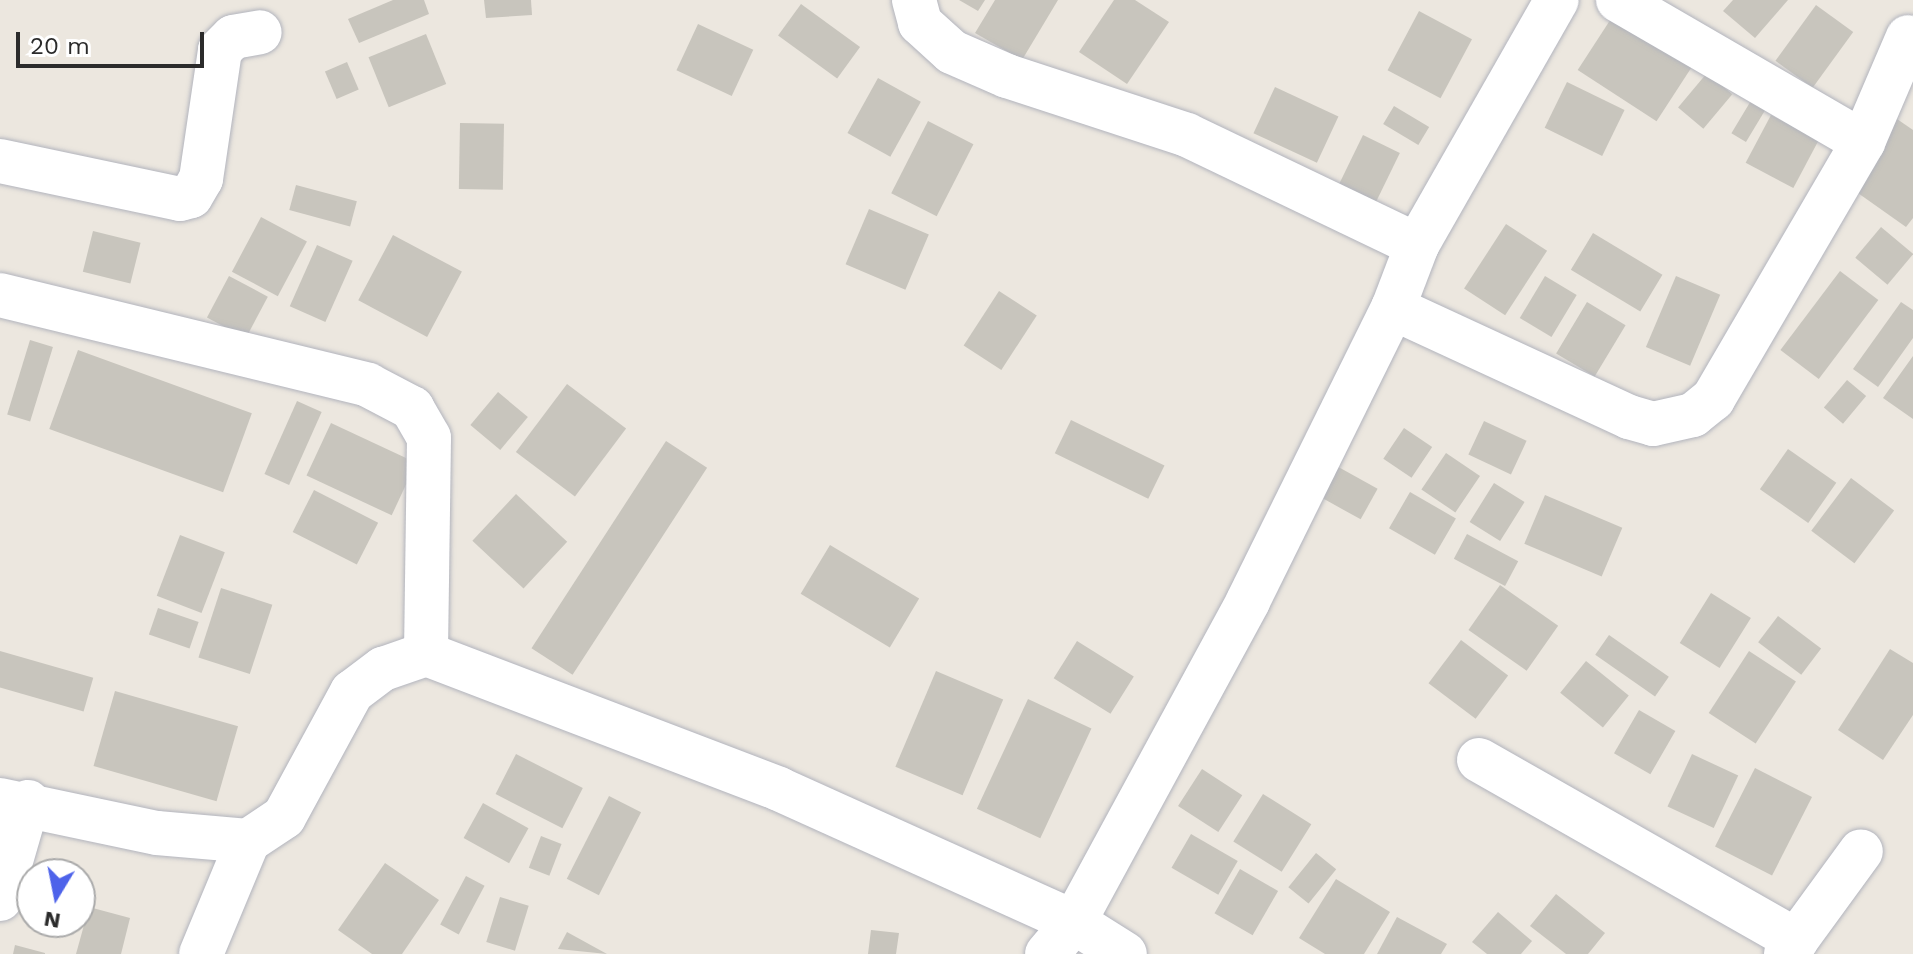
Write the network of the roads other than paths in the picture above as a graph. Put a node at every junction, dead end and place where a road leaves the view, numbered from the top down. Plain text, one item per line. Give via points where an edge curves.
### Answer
1 (914, 0) edge
2 (1557, 0) edge
3 (1618, 0) edge
4 (260, 32) dead end
5 (1908, 37) dead end
6 (1863, 142) junction
7 (0, 161) edge
8 (1417, 245) junction
9 (0, 295) edge
10 (1393, 308) junction
11 (426, 654) junction
12 (1479, 760) dead end
13 (14, 801) edge
14 (248, 841) junction
15 (1861, 851) dead end
16 (0, 899) edge
17 (1060, 938) edge
18 (1791, 947) edge
19 (201, 954) edge
20 (1125, 954) edge

1 - 8 street via 920,23 952,52 1007,76 1187,135
2 - 8 street
3 - 6 street
4 - 7 street via 233,37 220,50 201,179 191,196 180,199
5 - 6 street
6 - 10 street via 1713,399 1674,422 1653,424 1629,417
8 - 10 street
9 - 11 street via 368,385 412,408 429,438
10 - 17 street via 1248,601
11 - 14 street via 383,669 352,692 284,817
11 - 17 street via 779,789
12 - 18 street
13 - 14 street via 157,833
13 - 16 street
14 - 19 street
15 - 18 street
17 - 20 street

